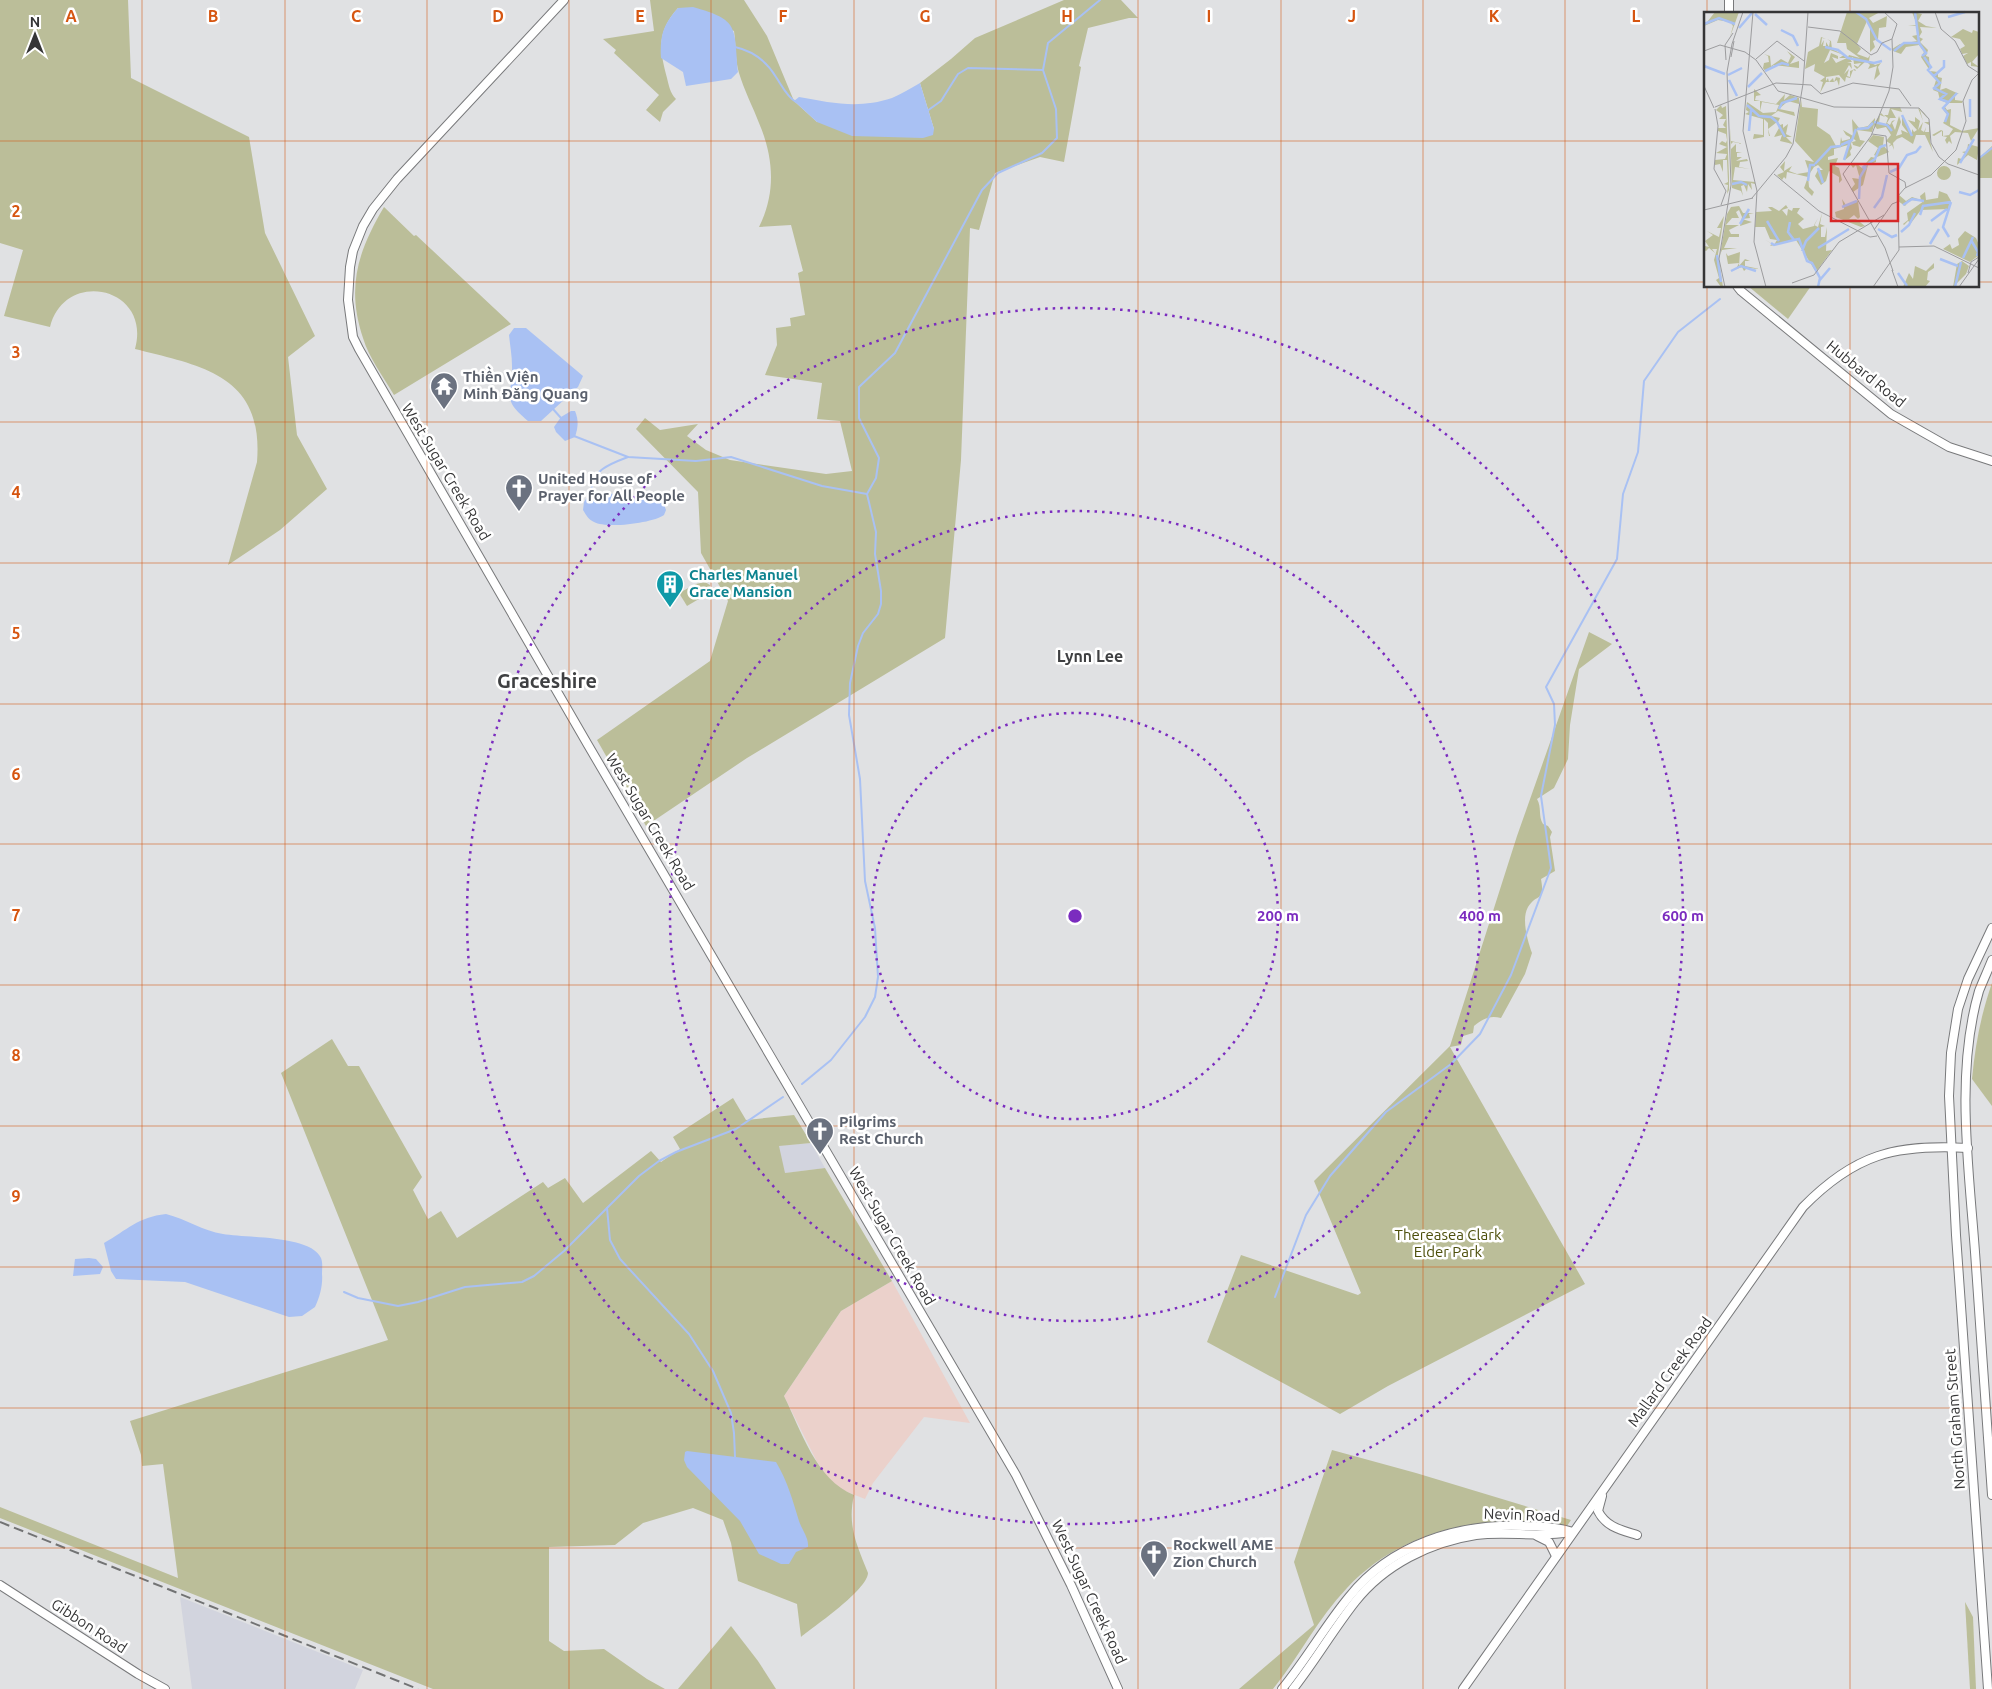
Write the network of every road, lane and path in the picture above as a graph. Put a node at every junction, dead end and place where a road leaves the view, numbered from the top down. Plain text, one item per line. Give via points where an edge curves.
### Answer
1 (564, 0) edge
2 (1739, 288) edge
3 (1992, 460) edge
4 (1992, 928) edge
5 (1992, 960) edge
6 (1952, 1147) junction
7 (1968, 1148) junction
8 (1605, 1487) junction
9 (1992, 1495) edge
10 (1573, 1532) junction
11 (1533, 1534) junction
12 (1637, 1535) dead end
13 (1556, 1556) junction
14 (0, 1585) edge
15 (165, 1689) edge
16 (1118, 1689) edge
17 (1282, 1689) edge
18 (1293, 1689) edge
19 (1462, 1689) edge
20 (1988, 1689) edge

1 - 16 main road, West Sugar Creek Road via 397,179 373,209 358,236 350,267 348,300 353,337 573,720 1016,1475
2 - 3 main road, Hubbard Road via 1891,414 1948,447
4 - 6 main road via 1968,979 1954,1030 1949,1080
5 - 7 main road via 1980,990 1969,1040 1966,1076
6 - 7 main road, Mallard Creek Road
6 - 8 main road, Mallard Creek Road via 1901,1150 1862,1161 1840,1174 1807,1202
6 - 20 main road, North Graham Street
7 - 9 main road
8 - 10 main road, Mallard Creek Road
8 - 12 main road via 1599,1504 1600,1515 1615,1528
10 - 11 main road, Nevin Road via 1552,1536
10 - 13 main road, Mallard Creek Road
10 - 17 main road, Nevin Road via 1548,1526 1492,1525 1454,1531 1408,1548 1373,1573 1349,1596
11 - 13 main road via 1549,1542
11 - 18 main road, Nevin Road via 1500,1533 1456,1539 1412,1556 1392,1568 1356,1601
13 - 19 main road, Mallard Creek Road
14 - 15 main road, Gibbon Road

